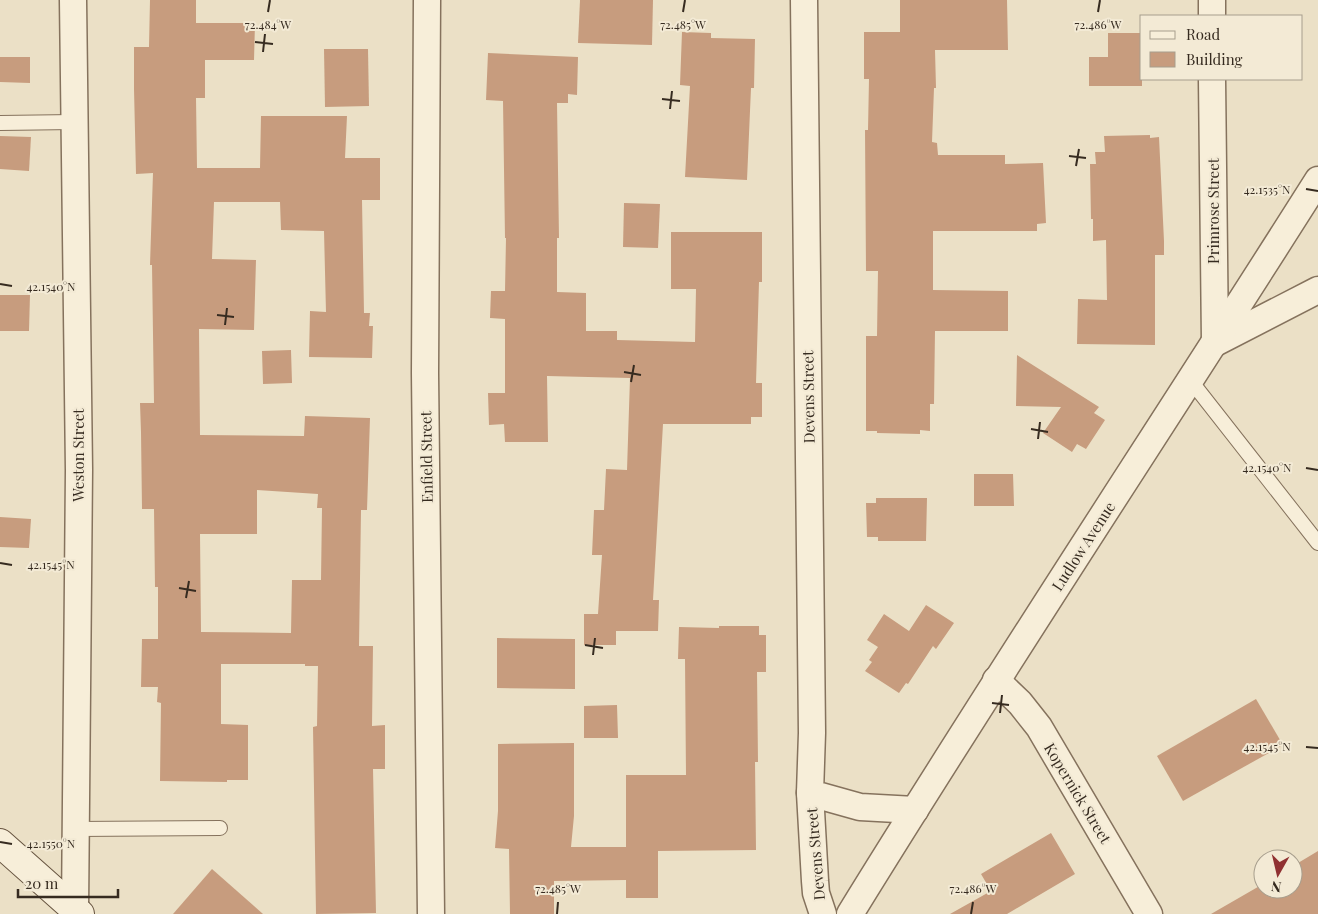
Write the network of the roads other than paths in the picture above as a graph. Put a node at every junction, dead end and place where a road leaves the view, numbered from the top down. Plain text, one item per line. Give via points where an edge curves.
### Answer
1 (73, 0) edge
2 (427, 0) edge
3 (804, 0) edge
4 (1212, 0) edge
5 (1212, 15) edge
6 (1212, 80) edge
7 (74, 122) junction
8 (0, 124) edge
9 (1318, 180) edge
10 (1318, 290) edge
11 (1215, 343) junction
12 (1191, 380) junction
13 (1318, 543) edge
14 (996, 680) junction
15 (810, 793) junction
16 (915, 810) junction
17 (220, 828) dead end
18 (76, 829) junction
19 (2, 850) edge
20 (77, 912) edge
21 (431, 914) edge
22 (823, 914) edge
23 (850, 914) edge
24 (1149, 914) edge

1 - 7 street, Weston Street
2 - 21 street, Enfield Street via 425,373
3 - 15 street, Devens Street
4 - 5 street
6 - 11 street, Primrose Street
7 - 8 lane
7 - 18 street, Weston Street via 79,470
9 - 11 street, Ludlow Avenue
10 - 11 street
11 - 12 street, Ludlow Avenue
12 - 13 lane
12 - 14 street, Ludlow Avenue
14 - 16 street, Ludlow Avenue
14 - 24 street, Kopernick Street via 1039,727
15 - 16 street, Devens Street via 860,807
15 - 22 street, Devens Street via 816,892
16 - 23 street, Ludlow Avenue
17 - 18 lane
18 - 20 street, Weston Street
19 - 20 main road

